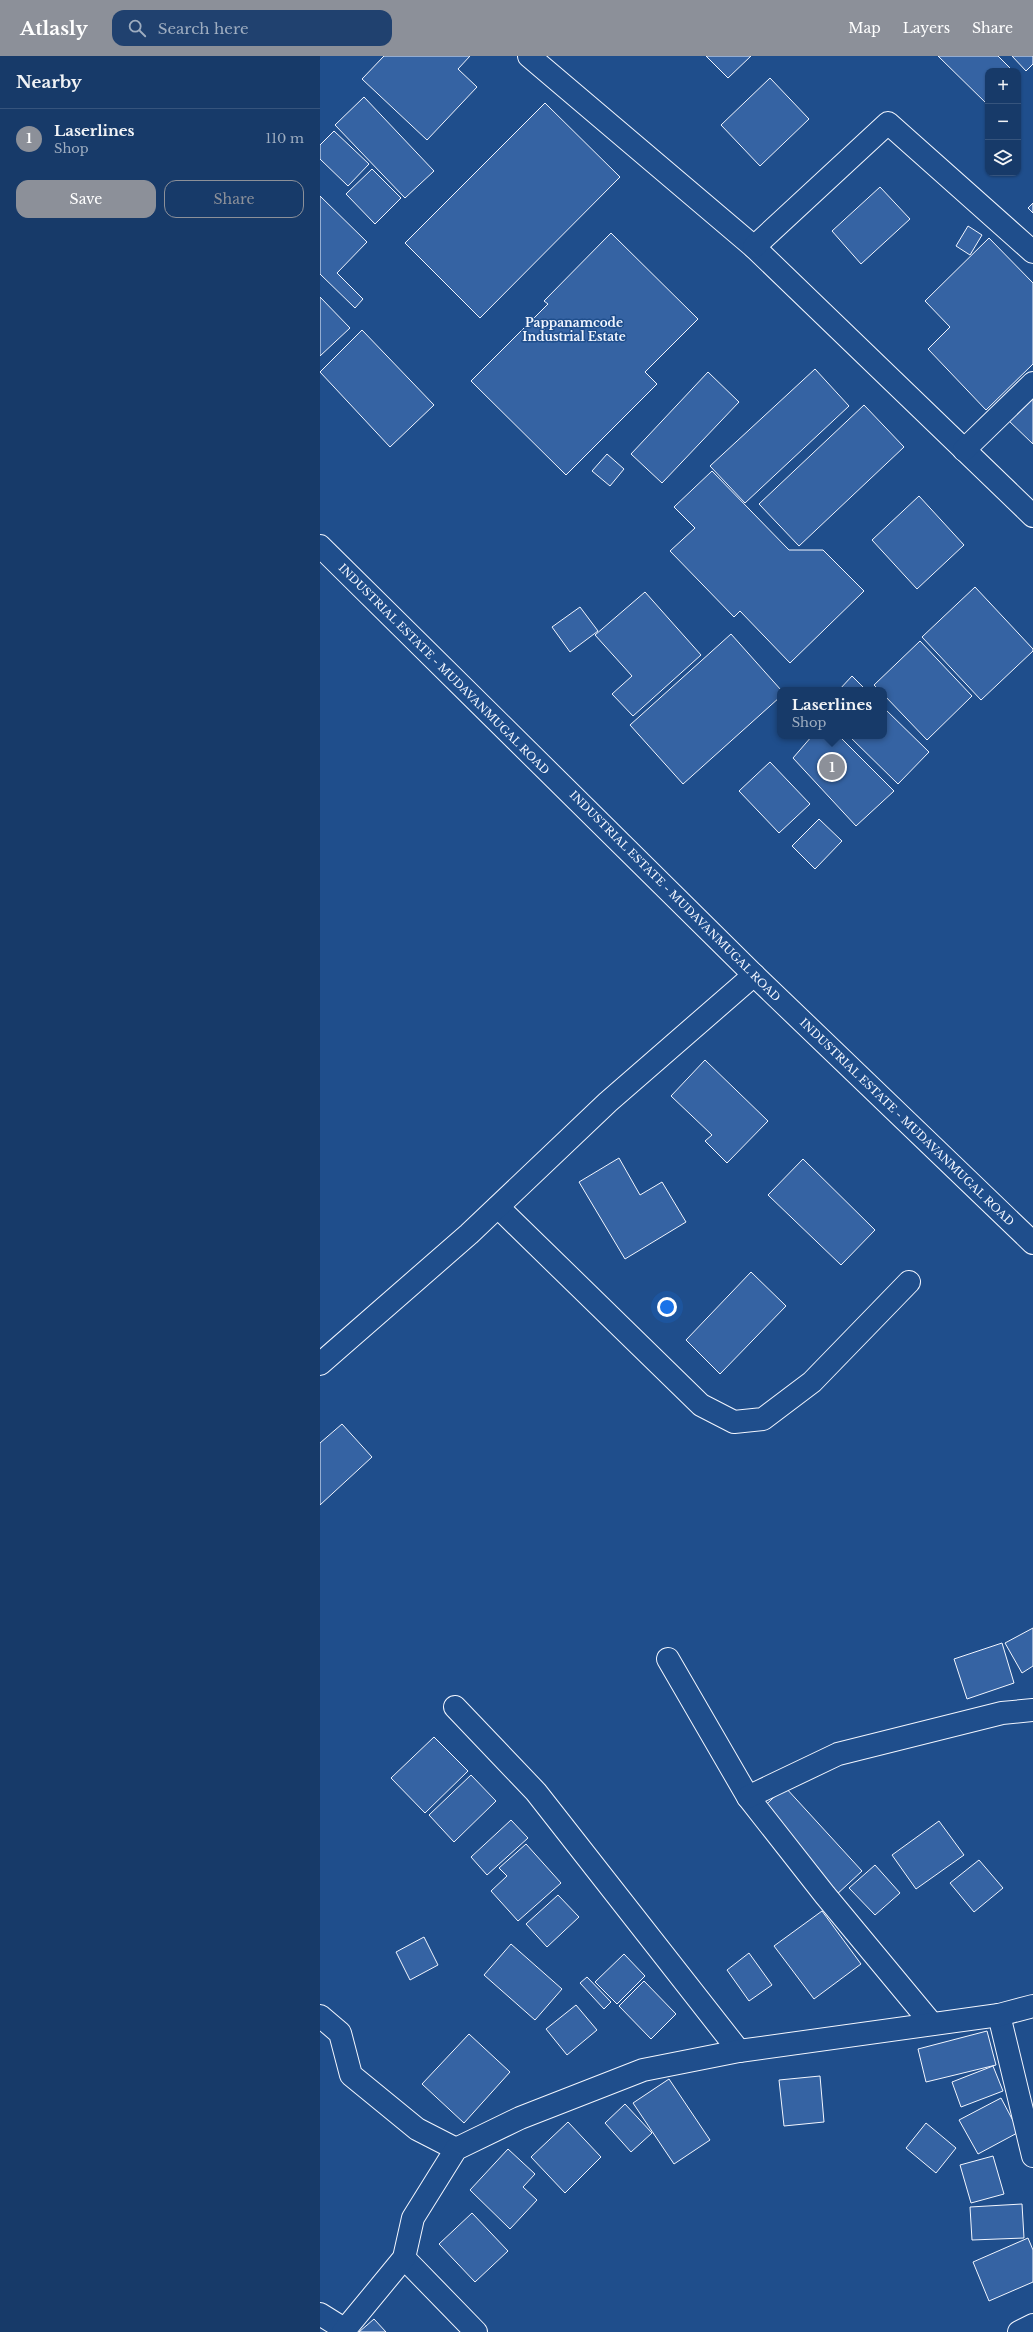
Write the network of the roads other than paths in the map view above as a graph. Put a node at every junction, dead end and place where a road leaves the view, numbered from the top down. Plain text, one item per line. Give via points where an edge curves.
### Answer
1 (529, 56) edge
2 (754, 247) junction
3 (1033, 252) edge
4 (1033, 383) edge
5 (964, 450) junction
6 (1033, 516) edge
7 (320, 546) edge
8 (754, 975) junction
9 (498, 1207) junction
10 (1033, 1243) edge
11 (909, 1282) dead end
12 (320, 1364) edge
13 (668, 1659) dead end
14 (456, 1707) dead end
15 (1033, 1710) edge
16 (748, 1797) junction
17 (1033, 2006) edge
18 (999, 2015) junction
19 (320, 2016) edge
20 (932, 2024) junction
21 (739, 2051) junction
22 (456, 2149) junction
23 (1033, 2156) edge
24 (404, 2258) junction
25 (320, 2314) edge
26 (1033, 2325) edge
27 (344, 2330) edge
28 (476, 2332) edge
29 (1019, 2332) edge

1 - 2 street
2 - 3 street via 888,123
2 - 5 street
4 - 5 street
5 - 6 street
7 - 8 street, INDUSTRIAL ESTATE - MUDAVANMUGAL ROAD
8 - 9 street via 608,1102
8 - 10 street, INDUSTRIAL ESTATE - MUDAVANMUGAL ROAD
9 - 11 street via 701,1406 734,1422 763,1419 790,1400 812,1382
9 - 12 street
13 - 16 street
14 - 21 street via 536,1792
15 - 16 street via 1002,1714 838,1754
16 - 20 street
17 - 18 street
18 - 20 street
18 - 23 street
19 - 22 street via 340,2033 351,2075 417,2129
20 - 21 street
21 - 22 street via 643,2070 520,2118
22 - 24 street via 413,2218
24 - 27 street
24 - 28 street
25 - 27 street
26 - 29 street

